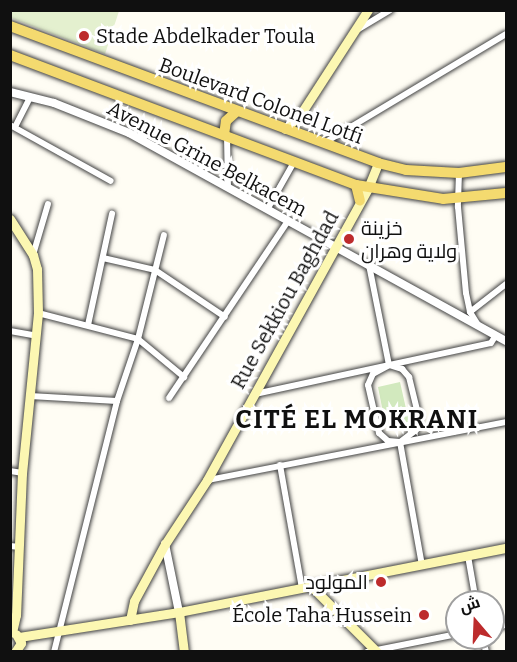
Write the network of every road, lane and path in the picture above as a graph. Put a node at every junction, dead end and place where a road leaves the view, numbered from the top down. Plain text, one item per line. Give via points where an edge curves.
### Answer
1 (368, 10) edge
2 (390, 10) edge
3 (10, 26) edge
4 (354, 32) junction
5 (507, 34) edge
6 (10, 55) edge
7 (10, 92) edge
8 (30, 97) junction
9 (220, 106) junction
10 (236, 112) junction
11 (300, 115) junction
12 (13, 126) edge
13 (285, 129) junction
14 (210, 130) junction
15 (297, 134) junction
16 (226, 136) junction
17 (324, 144) junction
18 (294, 162) junction
19 (378, 163) junction
20 (507, 167) edge
21 (459, 173) junction
22 (111, 181) dead end
23 (356, 185) junction
24 (228, 186) junction
25 (368, 188) junction
26 (507, 193) edge
27 (458, 199) junction
28 (360, 201) junction
29 (48, 204) dead end
30 (268, 208) junction
31 (112, 214) dead end
32 (10, 219) edge
33 (288, 221) junction
34 (164, 235) dead end
35 (335, 246) junction
36 (33, 255) junction
37 (103, 258) junction
38 (369, 265) junction
39 (155, 270) junction
40 (507, 284) edge
41 (467, 300) junction
42 (451, 310) junction
43 (470, 312) junction
44 (38, 313) junction
45 (225, 317) junction
46 (88, 325) junction
47 (478, 325) junction
48 (10, 331) edge
49 (496, 335) junction
50 (37, 336) junction
51 (138, 339) junction
52 (507, 341) edge
53 (388, 365) junction
54 (183, 376) junction
55 (254, 394) junction
56 (30, 396) junction
57 (169, 398) dead end
58 (117, 401) junction
59 (507, 422) edge
60 (400, 442) junction
61 (280, 465) junction
62 (10, 471) edge
63 (21, 473) junction
64 (207, 480) junction
65 (165, 544) junction
66 (15, 546) edge
67 (507, 548) edge
68 (468, 556) junction
69 (422, 565) junction
70 (306, 587) junction
71 (474, 590) edge
72 (179, 612) junction
73 (13, 614) edge
74 (130, 620) junction
75 (59, 632) junction
76 (445, 636) edge
77 (15, 640) edge
78 (54, 651) edge
79 (184, 651) edge
80 (374, 651) edge

1 - 4 main road
2 - 4 street
3 - 9 main road, Boulevard Colonel Lotfi
4 - 11 main road
5 - 17 street
6 - 14 main road
7 - 8 street, Avenue Grine Belkacem
8 - 12 street
8 - 24 street, Avenue Grine Belkacem via 98,118
9 - 10 main road, Boulevard Colonel Lotfi
9 - 14 main road via 219,122
10 - 13 main road, Boulevard Colonel Lotfi
10 - 16 main road via 226,121
11 - 13 main road
11 - 15 main road
12 - 22 street
13 - 15 main road, Boulevard Colonel Lotfi
14 - 16 main road
15 - 17 main road, Boulevard Colonel Lotfi
16 - 18 main road
16 - 24 street
17 - 19 main road, Boulevard Colonel Lotfi
18 - 23 main road
18 - 30 street
19 - 21 main road, Boulevard Colonel Lotfi via 406,170
19 - 25 main road, Rue Sekkiou Baghdad
20 - 21 main road, Boulevard Colonel Lotfi
21 - 27 street
23 - 25 main road
23 - 28 main road
24 - 30 street, Avenue Grine Belkacem
25 - 27 main road
25 - 28 main road, Rue Sekkiou Baghdad
26 - 27 main road
27 - 41 street
28 - 35 main road, Rue Sekkiou Baghdad
29 - 36 street
30 - 33 street, Avenue Grine Belkacem
31 - 37 street
32 - 36 main road
33 - 35 street, Avenue Grine Belkacem
33 - 45 street
34 - 39 street
35 - 38 street, Avenue Grine Belkacem
35 - 55 main road, Rue Sekkiou Baghdad
36 - 44 main road
37 - 39 street
37 - 46 street
38 - 42 street, Avenue Grine Belkacem
38 - 53 street
39 - 45 street
39 - 51 street
40 - 43 street
41 - 42 street via 462,309
41 - 43 street
42 - 47 street, Avenue Grine Belkacem
43 - 47 street
44 - 46 street
44 - 50 main road
45 - 54 street
46 - 51 street
47 - 49 street, Avenue Grine Belkacem
48 - 50 street
49 - 52 street, Avenue Grine Belkacem
49 - 53 street via 491,344
50 - 56 main road
51 - 54 street
51 - 58 street
53 - 55 street
53 - 60 street via 402,369 409,377 418,418 416,430
53 - 60 street via 373,375 368,385 379,433 388,441
54 - 57 street
55 - 64 main road, Rue Sekkiou Baghdad
56 - 58 street
56 - 63 main road
58 - 75 street
59 - 60 street
60 - 61 street
60 - 69 street
61 - 64 street
61 - 70 street
62 - 63 street
63 - 66 main road
64 - 65 main road, Rue Sekkiou Baghdad
65 - 72 street
65 - 74 main road, Rue Sekkiou Baghdad via 134,601
66 - 73 main road
67 - 68 main road
68 - 69 main road
68 - 71 street
69 - 70 main road
70 - 72 main road
70 - 80 main road
72 - 74 main road
72 - 79 main road
73 - 77 main road
74 - 75 main road
75 - 77 main road
75 - 78 street
76 - 80 street

